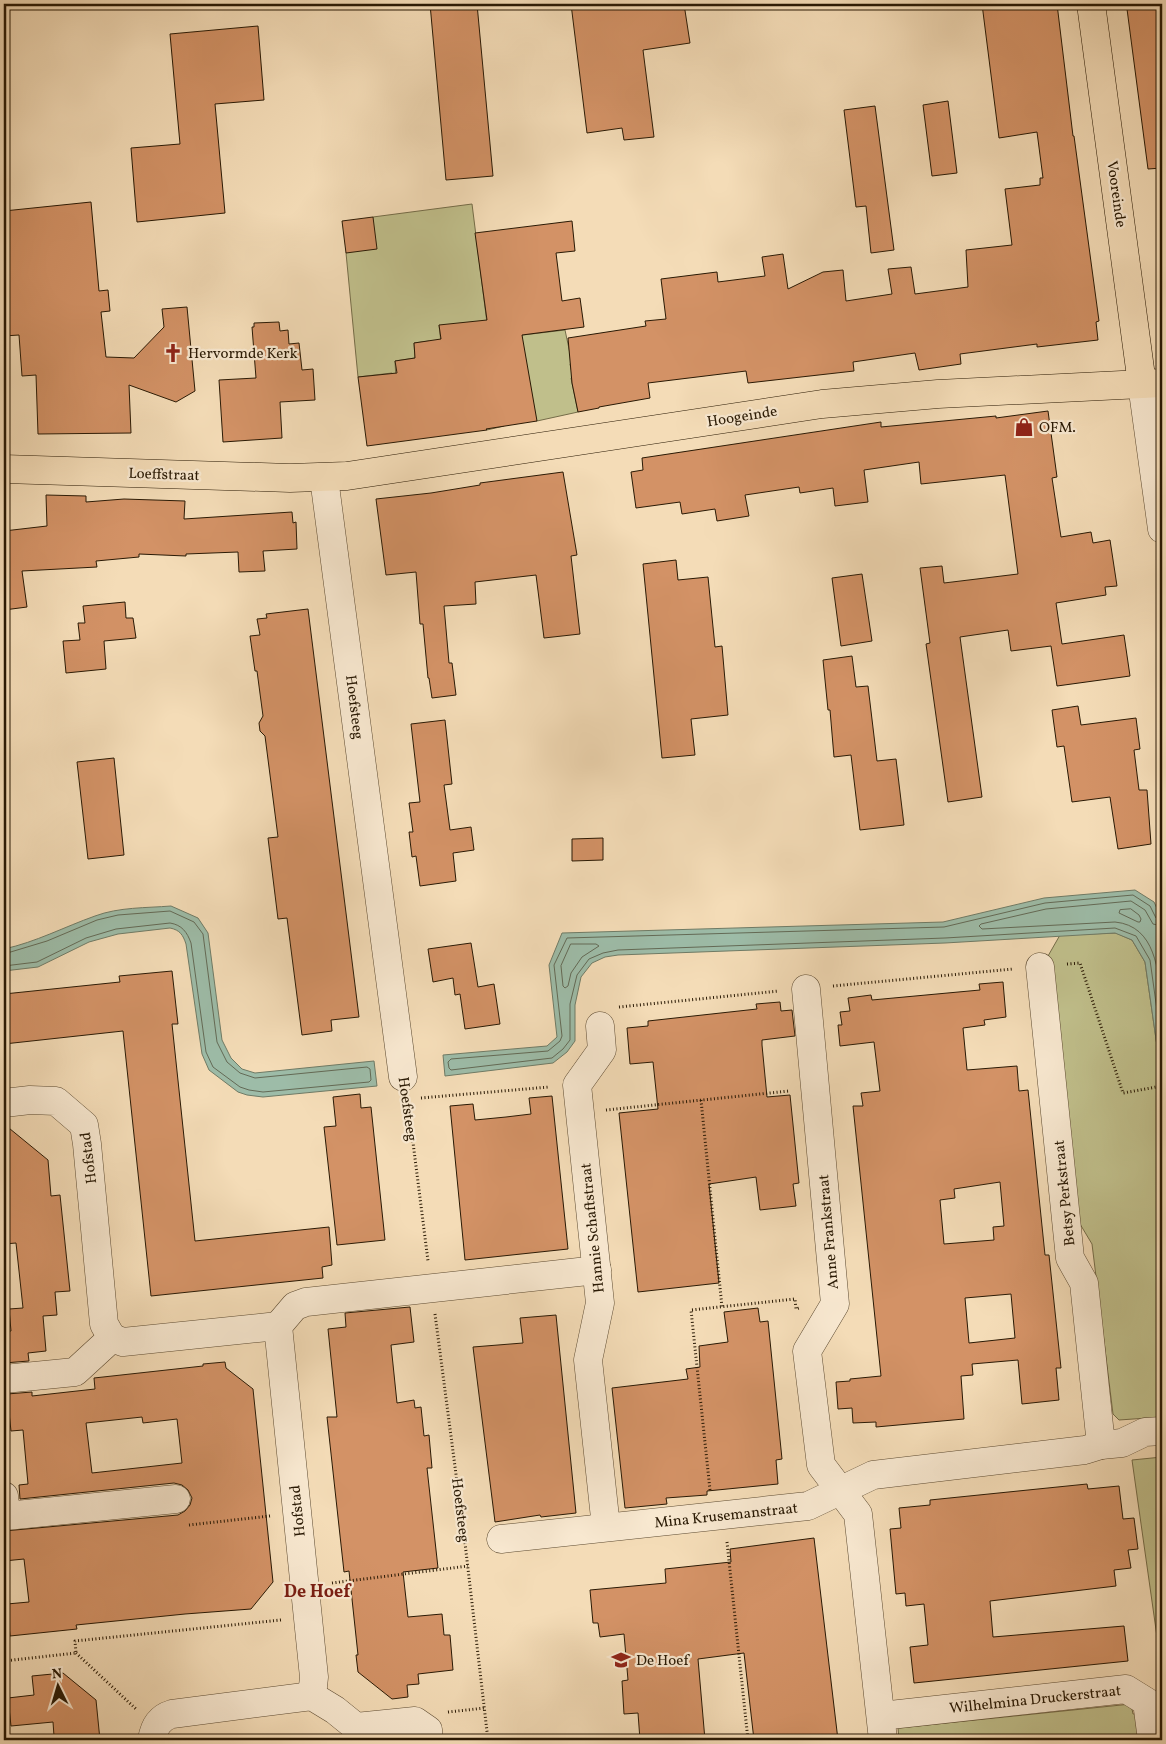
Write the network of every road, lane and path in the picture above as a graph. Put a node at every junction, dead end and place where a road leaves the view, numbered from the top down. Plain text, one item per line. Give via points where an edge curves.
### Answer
1 (1091, 4) edge
2 (1152, 383) edge
3 (4, 469) edge
4 (324, 478) junction
5 (1162, 528) edge
6 (1040, 967) joint
7 (806, 989) dead end
8 (600, 1026) dead end
9 (577, 1085) junction
10 (1162, 1086) edge
11 (406, 1088) junction
12 (815, 1089) junction
13 (701, 1100) junction
14 (4, 1103) edge
15 (580, 1112) junction
16 (597, 1270) junction
17 (432, 1289) junction
18 (835, 1304) junction
19 (722, 1307) junction
20 (278, 1326) junction
21 (112, 1338) junction
22 (4, 1379) edge
23 (1162, 1431) edge
24 (1112, 1444) junction
25 (1162, 1448) edge
26 (842, 1491) junction
27 (4, 1496) edge
28 (176, 1499) joint
29 (298, 1512) junction
30 (718, 1515) junction
31 (606, 1527) junction
32 (501, 1539) dead end
33 (468, 1566) junction
34 (305, 1586) junction
35 (308, 1617) junction
36 (76, 1653) junction
37 (4, 1661) edge
38 (312, 1696) junction
39 (882, 1728) edge
40 (154, 1734) edge
41 (429, 1740) edge
42 (488, 1740) edge
43 (748, 1740) edge
44 (1152, 1740) edge

1 - 2 main road, Vooreinde
2 - 4 main road, Hoogeinde via 938,394 822,404
2 - 5 street
3 - 4 main road, Loeffstraat
4 - 11 street, Hoefsteeg
6 - 10 path via 1080,963 1123,1093
6 - 24 street, Betsy Perkstraat via 1070,1258 1084,1283
7 - 12 street, Anne Frankstraat
8 - 9 street via 602,1050
9 - 11 path
9 - 15 street, Hannie Schaftstraat
11 - 17 path, Hoefsteeg
12 - 13 path
12 - 18 street, Anne Frankstraat
13 - 15 path
13 - 19 path
14 - 21 street, Hofstad via 56,1101 84,1125 104,1324
15 - 16 street, Hannie Schaftstraat
16 - 17 street
16 - 31 street, Hannie Schaftstraat via 600,1304 588,1360
17 - 20 street via 306,1302 295,1306
17 - 33 path, Hoefsteeg
18 - 19 path via 796,1309 795,1299
18 - 26 street, Anne Frankstraat via 807,1351 821,1465
19 - 30 path via 691,1310
20 - 21 street via 123,1342
20 - 29 street, Hofstad
21 - 22 street via 75,1372
23 - 24 street, Mina Krusemanstraat via 1145,1432
24 - 25 street, Mina Krusemanstraat via 1149,1450
24 - 26 street, Mina Krusemanstraat via 873,1475
26 - 30 street, Mina Krusemanstraat via 808,1506
26 - 39 street, Wilhelmina Druckerstraat via 858,1514
27 - 28 street via 6,1516
28 - 29 path via 180,1526
29 - 34 street, Hofstad
30 - 31 street, Mina Krusemanstraat
30 - 43 path
31 - 32 street, Mina Krusemanstraat
33 - 34 path
33 - 42 path, Hoefsteeg
34 - 35 street, Hofstad
35 - 36 path via 75,1641
35 - 38 street, Hofstad via 314,1677
36 - 37 path
36 - 40 path
38 - 40 street via 172,1714 164,1717
38 - 41 street via 356,1727 415,1721 428,1730
39 - 44 street, Wilhelmina Druckerstraat via 1126,1689 1147,1702

